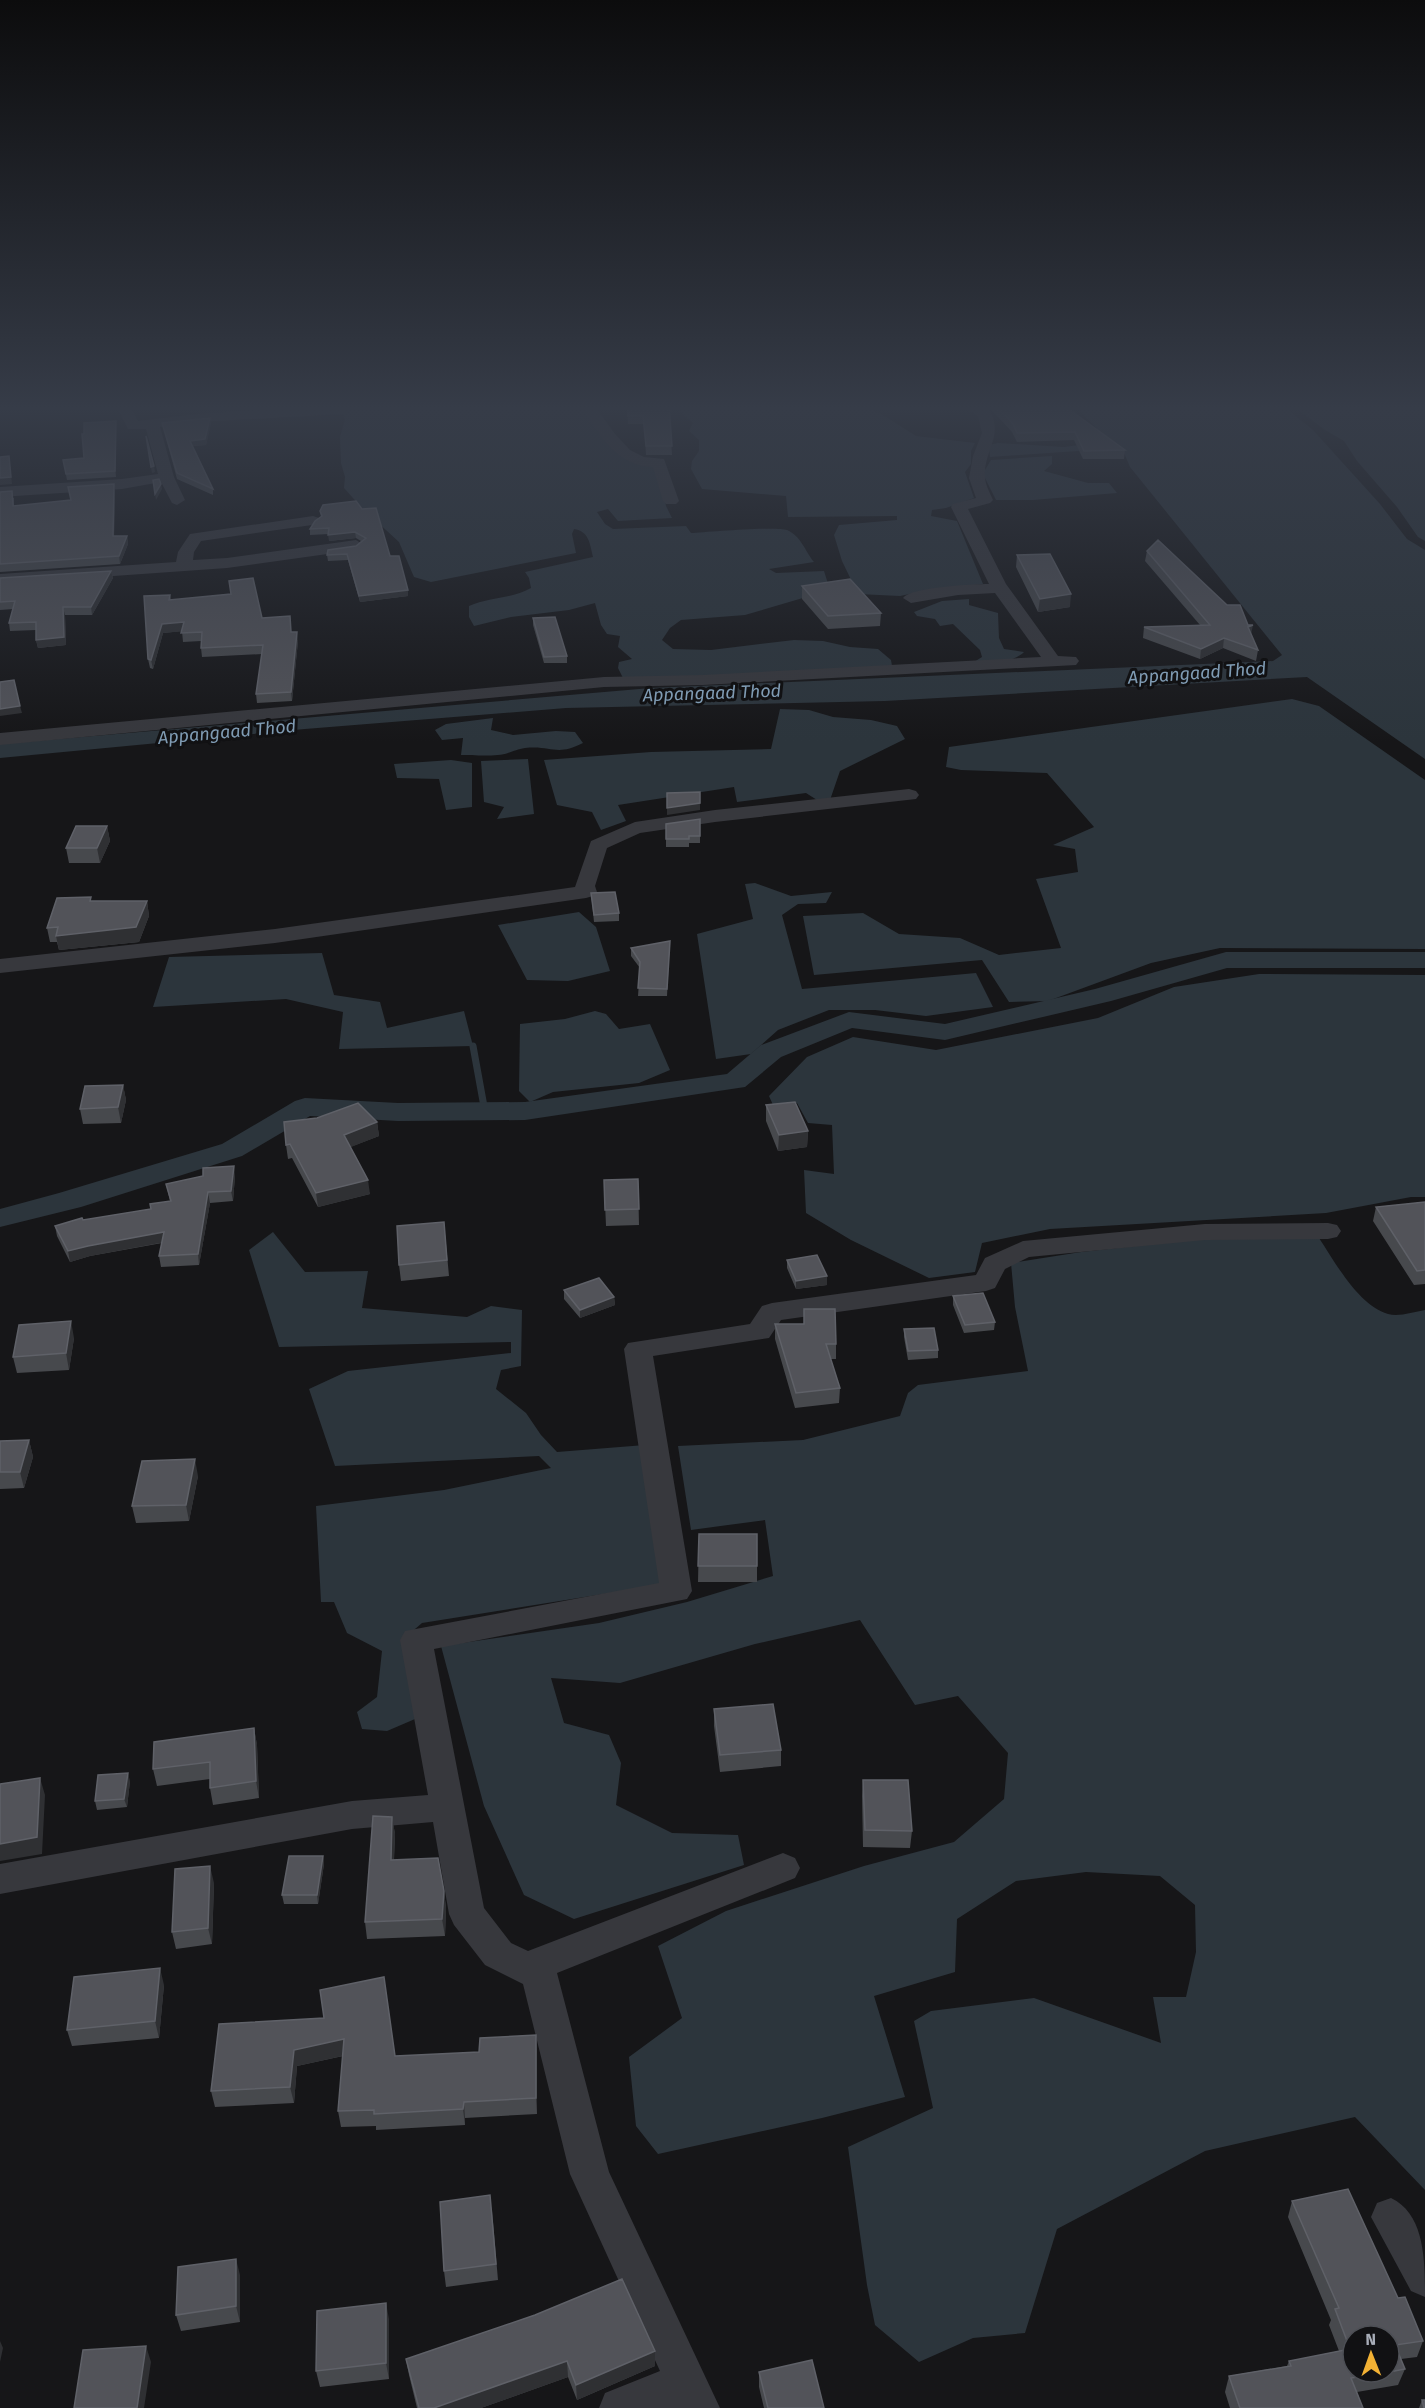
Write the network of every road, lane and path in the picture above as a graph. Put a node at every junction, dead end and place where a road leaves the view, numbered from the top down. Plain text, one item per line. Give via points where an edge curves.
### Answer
1 (964, 517) edge
2 (313, 521) edge
3 (356, 545) edge
4 (184, 566) junction
5 (0, 579) edge
6 (1000, 588) junction
7 (911, 598) dead end
8 (0, 739) edge
9 (909, 795) dead end
10 (0, 966) edge
11 (1328, 1231) dead end
12 (447, 1807) junction
13 (783, 1868) dead end
14 (0, 1879) edge
15 (527, 1968) junction
16 (1391, 2217) dead end
17 (1425, 2277) edge
18 (693, 2394) edge
19 (620, 2408) edge

1 - 6 street
2 - 4 street via 196,537 186,552
3 - 4 street
4 - 5 street
6 - 7 street
6 - 8 street via 1062,662 604,682
9 - 10 street via 635,828 598,845 586,892 347,927 141,947
11 - 12 street via 1205,1232 1023,1249 994,1264 986,1282 772,1312 759,1332 638,1349 676,1591 416,1640
12 - 14 street via 352,1815
12 - 15 street via 467,1914 498,1954
13 - 15 street
15 - 18 street via 539,1974 590,2174
16 - 17 street
18 - 19 street

